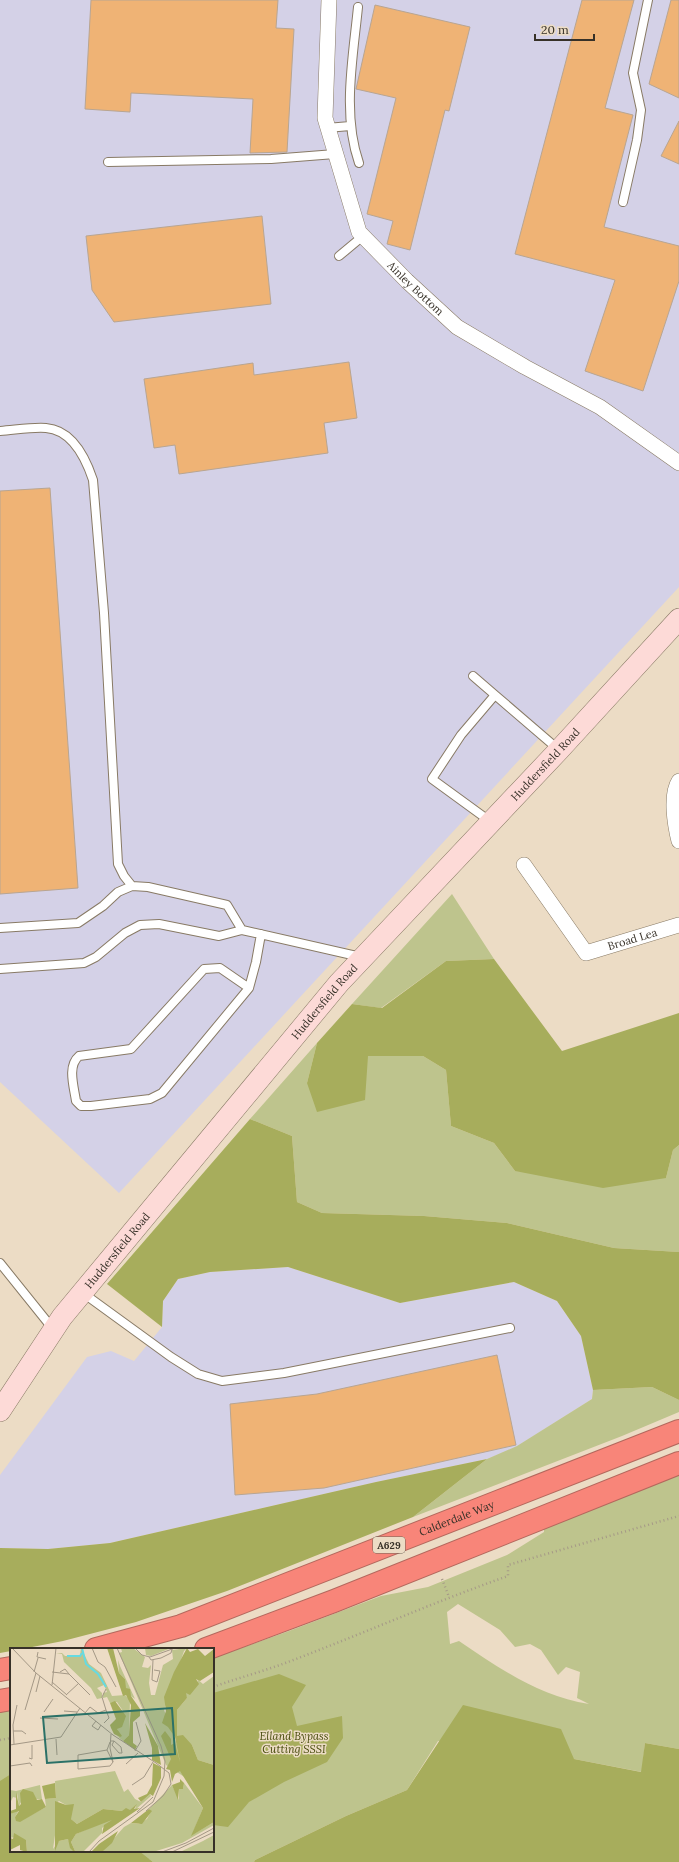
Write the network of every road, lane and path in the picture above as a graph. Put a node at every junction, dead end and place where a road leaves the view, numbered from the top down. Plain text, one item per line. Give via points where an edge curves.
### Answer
1 (329, 0) edge
2 (648, 0) edge
3 (358, 7) dead end
4 (350, 126) junction
5 (327, 128) junction
6 (335, 154) junction
7 (108, 162) dead end
8 (359, 163) dead end
9 (623, 202) dead end
10 (363, 236) junction
11 (339, 256) dead end
12 (0, 431) edge
13 (679, 463) edge
14 (679, 619) edge
15 (473, 676) dead end
16 (495, 695) junction
17 (559, 750) junction
18 (679, 781) edge
19 (491, 822) junction
20 (679, 841) edge
21 (524, 865) dead end
22 (132, 886) junction
23 (679, 925) edge
24 (0, 928) edge
25 (242, 930) junction
26 (261, 934) junction
27 (364, 958) junction
28 (0, 969) edge
29 (249, 988) junction
30 (0, 1263) edge
31 (83, 1292) junction
32 (510, 1328) dead end
33 (53, 1330) junction
34 (0, 1410) edge
35 (679, 1432) edge
36 (679, 1463) edge
37 (679, 1516) edge
38 (100, 1648) edge
39 (209, 1648) edge
40 (10, 1668) edge
41 (0, 1670) edge
42 (214, 1687) edge
43 (10, 1699) edge
44 (0, 1701) edge
45 (10, 1738) edge
46 (0, 1740) edge

1 - 5 street, Ainley Bottom via 325,118
2 - 9 lane via 633,73 641,110
3 - 4 lane via 350,88
4 - 5 lane
4 - 8 lane
5 - 6 street, Ainley Bottom
6 - 7 lane via 271,159
6 - 10 street, Ainley Bottom via 358,232
10 - 11 lane
10 - 13 street, Ainley Bottom via 457,327 600,407
12 - 22 lane via 47,428 59,432 75,445 86,461 93,480 104,613 118,864
14 - 17 street, Huddersfield Road
15 - 16 lane
16 - 17 lane
16 - 19 lane via 461,735 432,779
17 - 19 street, Huddersfield Road
18 - 20 street via 676,786 674,822
19 - 27 street, Huddersfield Road
21 - 23 street, Broad Lea via 586,953
22 - 24 lane via 118,892 98,910 78,922
22 - 25 lane via 148,887 227,905
25 - 26 lane
25 - 28 lane via 219,936 159,924 140,926 84,963
26 - 27 lane
26 - 29 lane
27 - 31 street, Huddersfield Road via 339,984
29 - 29 lane via 162,1092 150,1099 90,1106 81,1106 76,1101 72,1068 74,1060 79,1056 131,1050 204,968 220,968
30 - 33 lane
31 - 32 lane via 171,1357 198,1374 222,1381 284,1373
31 - 33 street, Huddersfield Road
33 - 34 street, Huddersfield Road
35 - 38 highway, Calderdale Way / A629 via 181,1626
36 - 39 highway via 334,1602
37 - 42 path via 508,1566 508,1576 286,1662
40 - 41 highway
43 - 44 highway
45 - 46 path

